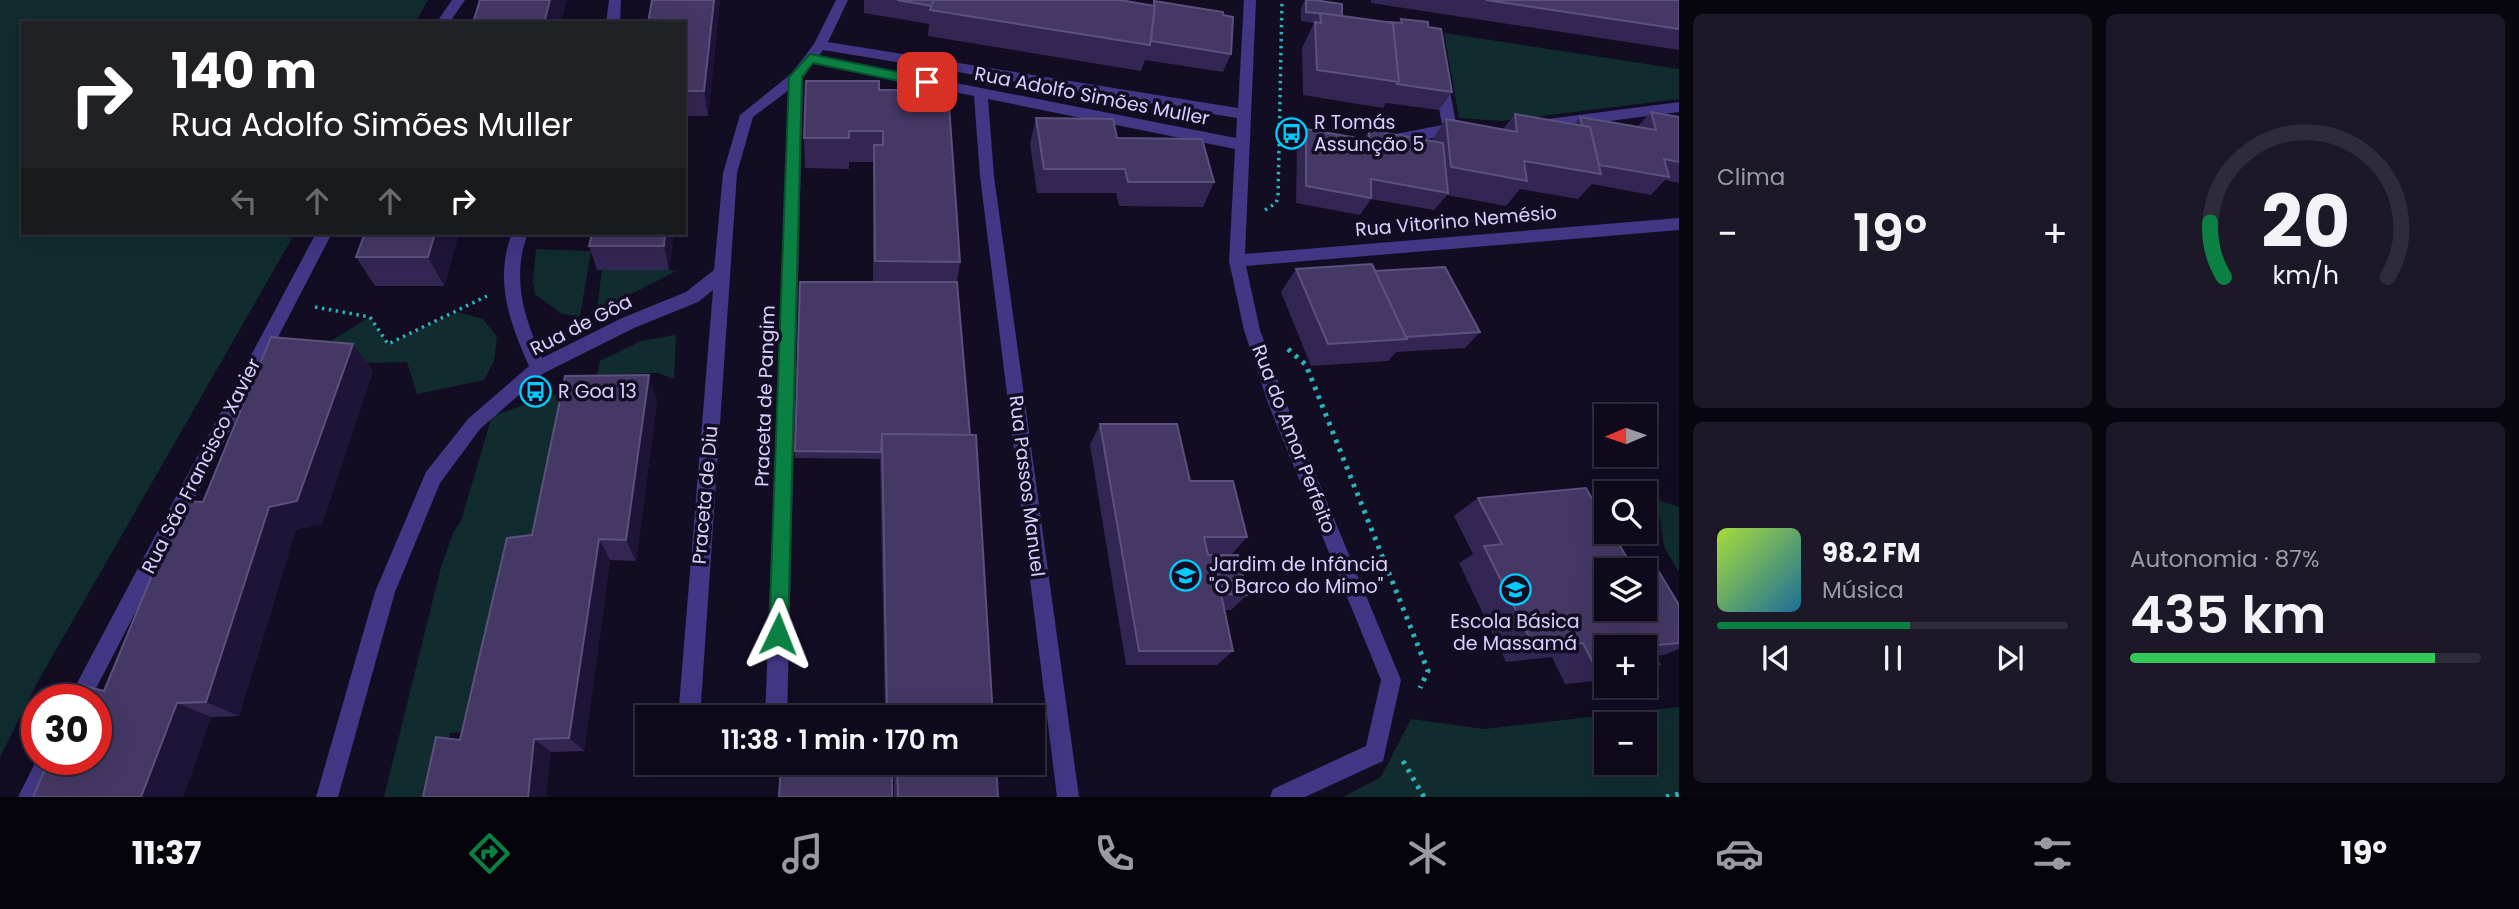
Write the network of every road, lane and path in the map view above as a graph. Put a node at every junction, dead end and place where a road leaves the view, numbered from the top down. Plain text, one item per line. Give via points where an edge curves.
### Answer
1 (459, 0) edge
2 (615, 0) edge
3 (842, 0) edge
4 (1250, 0) edge
5 (1282, 0) edge
6 (443, 21) edge
7 (613, 21) edge
8 (815, 52) junction
9 (1438, 64) edge
10 (796, 77) junction
11 (981, 93) junction
12 (1679, 107) edge
13 (1245, 114) junction
14 (1450, 128) junction
15 (1519, 128) edge
16 (1483, 129) edge
17 (1376, 144) edge
18 (1243, 145) junction
19 (1257, 214) dead end
20 (1679, 224) edge
21 (323, 235) edge
22 (519, 235) edge
23 (1237, 261) junction
24 (722, 273) junction
25 (509, 284) junction
26 (286, 302) junction
27 (538, 368) junction
28 (87, 684) edge
29 (690, 705) edge
30 (776, 705) edge
31 (40, 775) edge
32 (1679, 794) edge
33 (29, 797) edge
34 (327, 797) edge
35 (1068, 797) edge
36 (1281, 797) edge
37 (1666, 797) edge

1 - 6 street
2 - 7 street
3 - 8 street
4 - 13 street via 1244,21
5 - 19 path via 1278,197
8 - 10 street
8 - 11 street, Rua Adolfo Simões Muller
8 - 13 street, Rua Adolfo Simões Muller
9 - 14 street
10 - 24 street via 747,115 730,173
10 - 30 street, Praceta de Pangim
11 - 18 street, Rua Adolfo Simões Muller
11 - 35 street, Rua Passos Manuel via 987,176
12 - 15 street
13 - 18 street
14 - 16 street
14 - 17 street
18 - 23 street
20 - 23 street, Rua Vitorino Nemésio
21 - 26 street, Rua São Francisco Xavier
22 - 25 street
23 - 36 street, Rua do Amor Perfeito via 1252,330 1277,402 1391,680 1375,753
24 - 27 street, Rua de Gôa via 692,297
24 - 29 street, Praceta de Diu
25 - 26 path via 388,344 370,317
25 - 27 street via 512,308
26 - 28 street, Rua São Francisco Xavier
27 - 34 street, Rua de Gôa via 474,424 433,478 385,592
31 - 33 street
32 - 37 path

